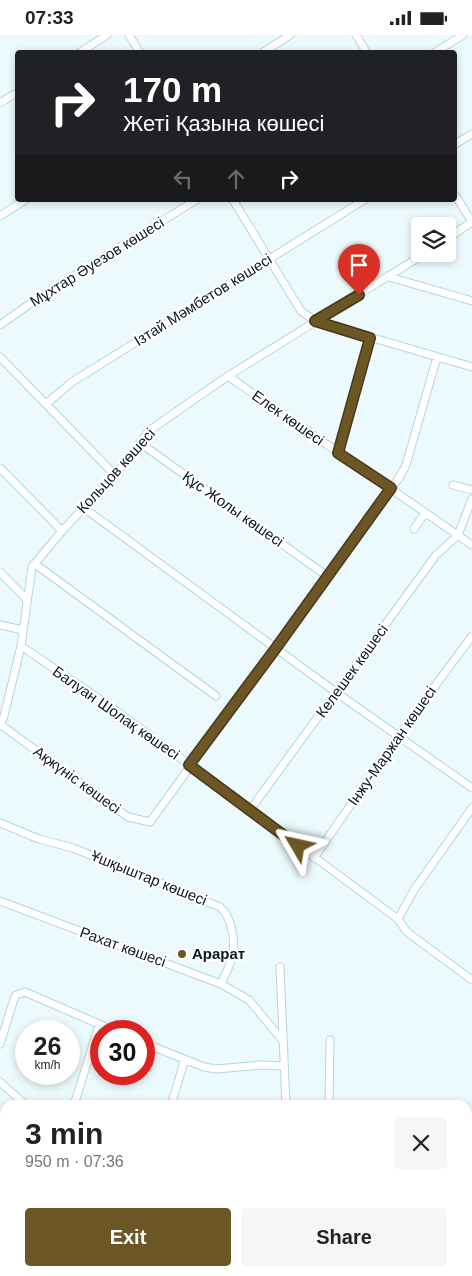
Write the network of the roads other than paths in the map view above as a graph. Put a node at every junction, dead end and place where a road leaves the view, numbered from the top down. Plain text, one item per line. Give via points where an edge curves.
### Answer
1 (107, 35) edge
2 (129, 35) edge
3 (290, 35) edge
4 (356, 35) edge
5 (463, 35) edge
6 (84, 50) edge
7 (138, 50) edge
8 (267, 50) edge
9 (365, 50) edge
10 (439, 50) edge
11 (15, 94) edge
12 (0, 103) edge
13 (472, 134) edge
14 (457, 143) edge
15 (457, 198) edge
16 (22, 202) edge
17 (193, 202) edge
18 (234, 202) edge
19 (361, 202) edge
20 (0, 216) edge
21 (472, 222) edge
22 (456, 233) edge
23 (270, 258) junction
24 (412, 262) edge
25 (389, 277) junction
26 (472, 301) edge
27 (315, 321) junction
28 (0, 325) edge
29 (370, 338) junction
30 (0, 357) edge
31 (436, 357) junction
32 (472, 367) edge
33 (228, 376) junction
34 (46, 405) junction
35 (140, 443) junction
36 (338, 453) junction
37 (0, 468) edge
38 (115, 475) junction
39 (453, 485) dead end
40 (391, 488) junction
41 (472, 490) edge
42 (472, 499) edge
43 (84, 508) junction
44 (425, 513) junction
45 (414, 529) dead end
46 (62, 531) junction
47 (458, 535) junction
48 (472, 545) edge
49 (35, 564) junction
50 (0, 572) edge
51 (327, 576) junction
52 (27, 600) junction
53 (0, 625) edge
54 (23, 630) junction
55 (472, 636) edge
56 (20, 646) junction
57 (276, 648) junction
58 (336, 693) junction
59 (216, 696) dead end
60 (2, 715) edge
61 (0, 725) edge
62 (398, 736) junction
63 (189, 765) junction
64 (472, 789) edge
65 (472, 808) edge
66 (250, 811) junction
67 (0, 823) edge
68 (314, 858) junction
69 (0, 901) edge
70 (398, 919) junction
71 (280, 967) dead end
72 (472, 980) edge
73 (221, 983) junction
74 (90, 1021) edge
75 (330, 1040) dead end
76 (283, 1041) junction
77 (0, 1044) edge
78 (155, 1047) edge
79 (90, 1054) edge
80 (185, 1059) junction
81 (284, 1065) junction
82 (0, 1082) edge
83 (20, 1100) edge
84 (76, 1100) edge
85 (173, 1100) edge
86 (286, 1100) edge
87 (329, 1100) edge

1 - 6 street
2 - 7 street
3 - 8 street
4 - 9 street
5 - 10 street
11 - 12 street
13 - 14 street
15 - 21 street
16 - 20 street
17 - 28 street, Мұхтар Әуезов көшесі
18 - 23 street
19 - 23 street, Ізтай Мәмбетов көшесі
21 - 22 street
23 - 27 street via 302,311
23 - 34 street, Ізтай Мәмбетов көшесі via 72,381
24 - 25 street, Кольцов көшесі
25 - 26 street
25 - 27 street, Кольцов көшесі
27 - 29 street
27 - 33 street, Кольцов көшесі
29 - 31 street
29 - 36 street
30 - 34 street
31 - 32 street
31 - 40 street via 406,465
33 - 35 street, Кольцов көшесі via 150,430
33 - 36 street, Елек көшесі
34 - 38 street
35 - 38 street, Кольцов көшесі
35 - 51 street, Құс Жолы көшесі
36 - 40 street, Елек көшесі
37 - 46 street
38 - 43 street, Кольцов көшесі
39 - 41 street
40 - 44 street, Елек көшесі
40 - 51 street
42 - 47 street
43 - 46 street, Кольцов көшесі
43 - 57 street
44 - 45 street
44 - 47 street, Елек көшесі
46 - 49 street, Кольцов көшесі
47 - 48 street, Елек көшесі
47 - 58 street, Келешек көшесі via 436,555
49 - 52 street, Кольцов көшесі
49 - 59 street
50 - 52 street
51 - 57 street
52 - 54 street, Кольцов көшесі
53 - 54 street
54 - 56 street, Кольцов көшесі
55 - 62 street, Інжу-Маржан көшесі
56 - 60 street, Кольцов көшесі
56 - 63 street, Балуан Шолақ көшесі via 114,709
57 - 58 street
57 - 63 street
58 - 62 street
58 - 66 street, Келешек көшесі
60 - 61 street, Кольцов көшесі
61 - 63 street, Ақжүніс көшесі via 128,817 136,819 150,821
62 - 64 street
62 - 68 street, Інжу-Маржан көшесі
63 - 66 street, Балуан Шолақ көшесі
65 - 70 street via 414,890
66 - 68 street, Балуан Шолақ көшесі
67 - 73 street, Ұшқыштар көшесі via 220,907 229,919 233,948
68 - 70 street, Балуан Шолақ көшесі
69 - 73 street, Рахат көшесі
70 - 72 street, Балуан Шолақ көшесі via 406,932
71 - 76 street
73 - 76 street, Рахат көшесі via 249,1000
74 - 77 street via 21,993 14,999
75 - 87 street
76 - 81 street
78 - 80 street
79 - 84 street
80 - 81 street via 216,1069
80 - 85 street
81 - 86 street
82 - 83 street

